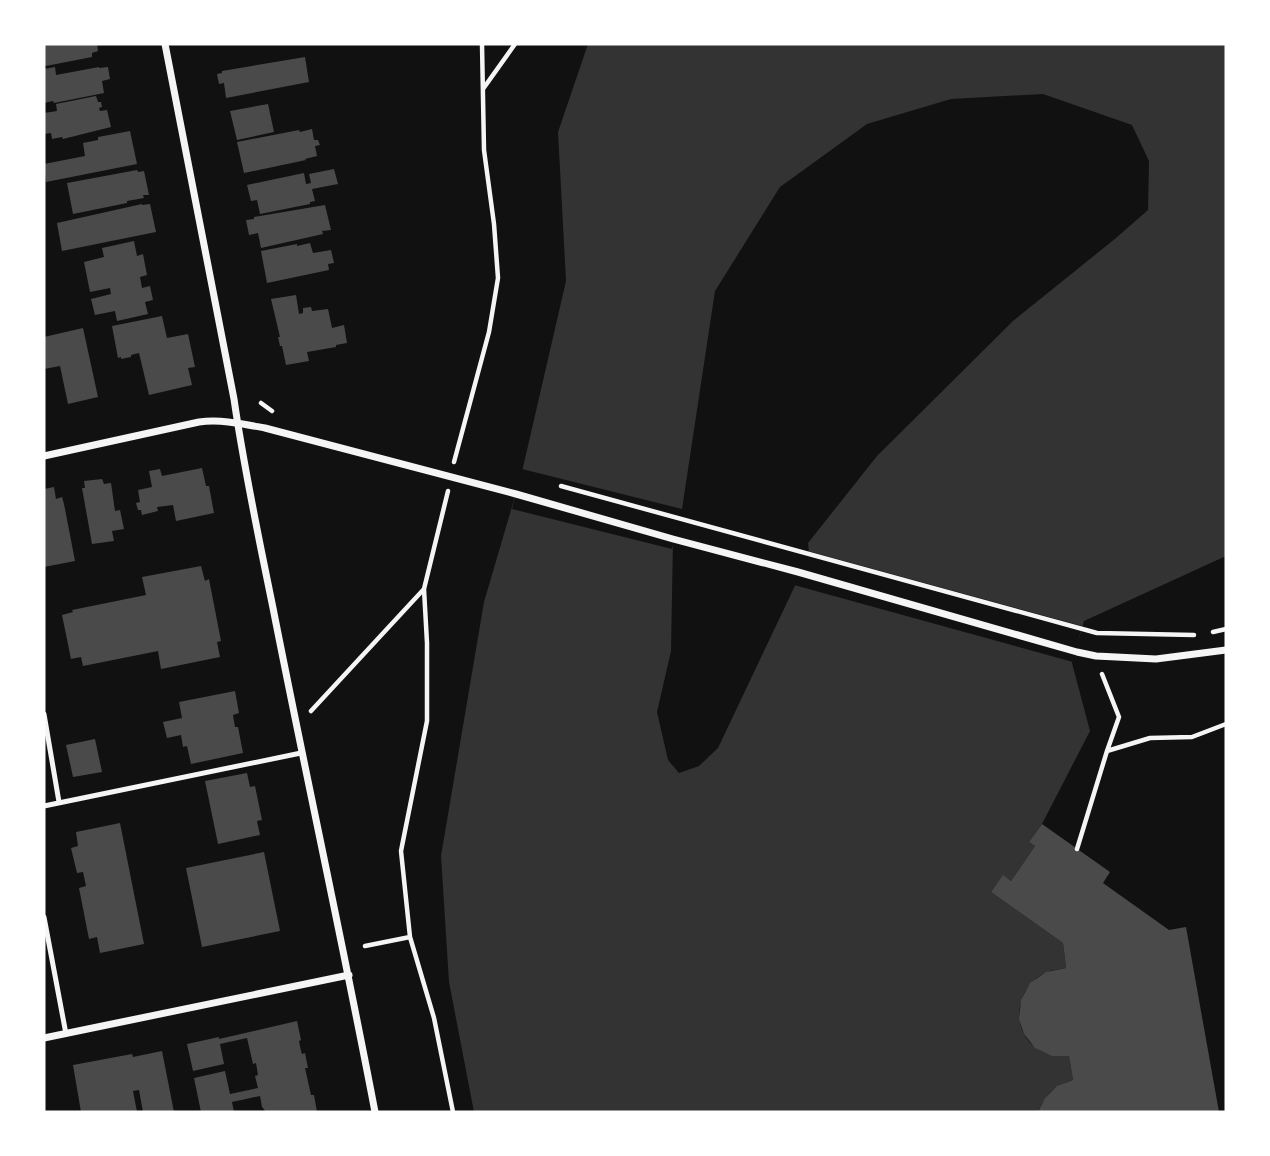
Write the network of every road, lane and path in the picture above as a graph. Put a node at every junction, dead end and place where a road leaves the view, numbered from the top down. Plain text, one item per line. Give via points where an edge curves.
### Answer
1 (165, 44) edge
2 (482, 44) edge
3 (514, 44) edge
4 (482, 89) junction
5 (237, 423) junction
6 (44, 456) edge
7 (451, 477) junction
8 (558, 485) dead end
9 (424, 589) junction
10 (1226, 629) edge
11 (1207, 633) dead end
12 (1198, 635) dead end
13 (1226, 650) edge
14 (1096, 656) junction
15 (44, 714) edge
16 (1226, 724) edge
17 (296, 727) junction
18 (1107, 751) junction
19 (301, 753) junction
20 (59, 802) junction
21 (44, 806) edge
22 (1077, 849) dead end
23 (44, 917) edge
24 (410, 937) junction
25 (365, 946) dead end
26 (349, 975) junction
27 (66, 1034) junction
28 (44, 1038) edge
29 (375, 1112) edge
30 (453, 1112) edge

1 - 5 street
2 - 4 path
3 - 4 path
4 - 7 path via 498,278 489,332
5 - 6 street via 198,422
5 - 7 street
5 - 17 street
7 - 9 path
7 - 14 street
8 - 12 path via 1082,630
9 - 17 path
9 - 24 path via 427,721 401,851
10 - 11 path
13 - 14 street via 1156,659
14 - 18 path via 1119,717
15 - 20 lane
16 - 18 path via 1192,737 1150,738
17 - 19 street
18 - 22 path
19 - 20 lane
19 - 26 street
20 - 21 lane
23 - 27 lane
24 - 25 path
24 - 30 path via 434,1018
26 - 27 street
26 - 29 street
27 - 28 street

